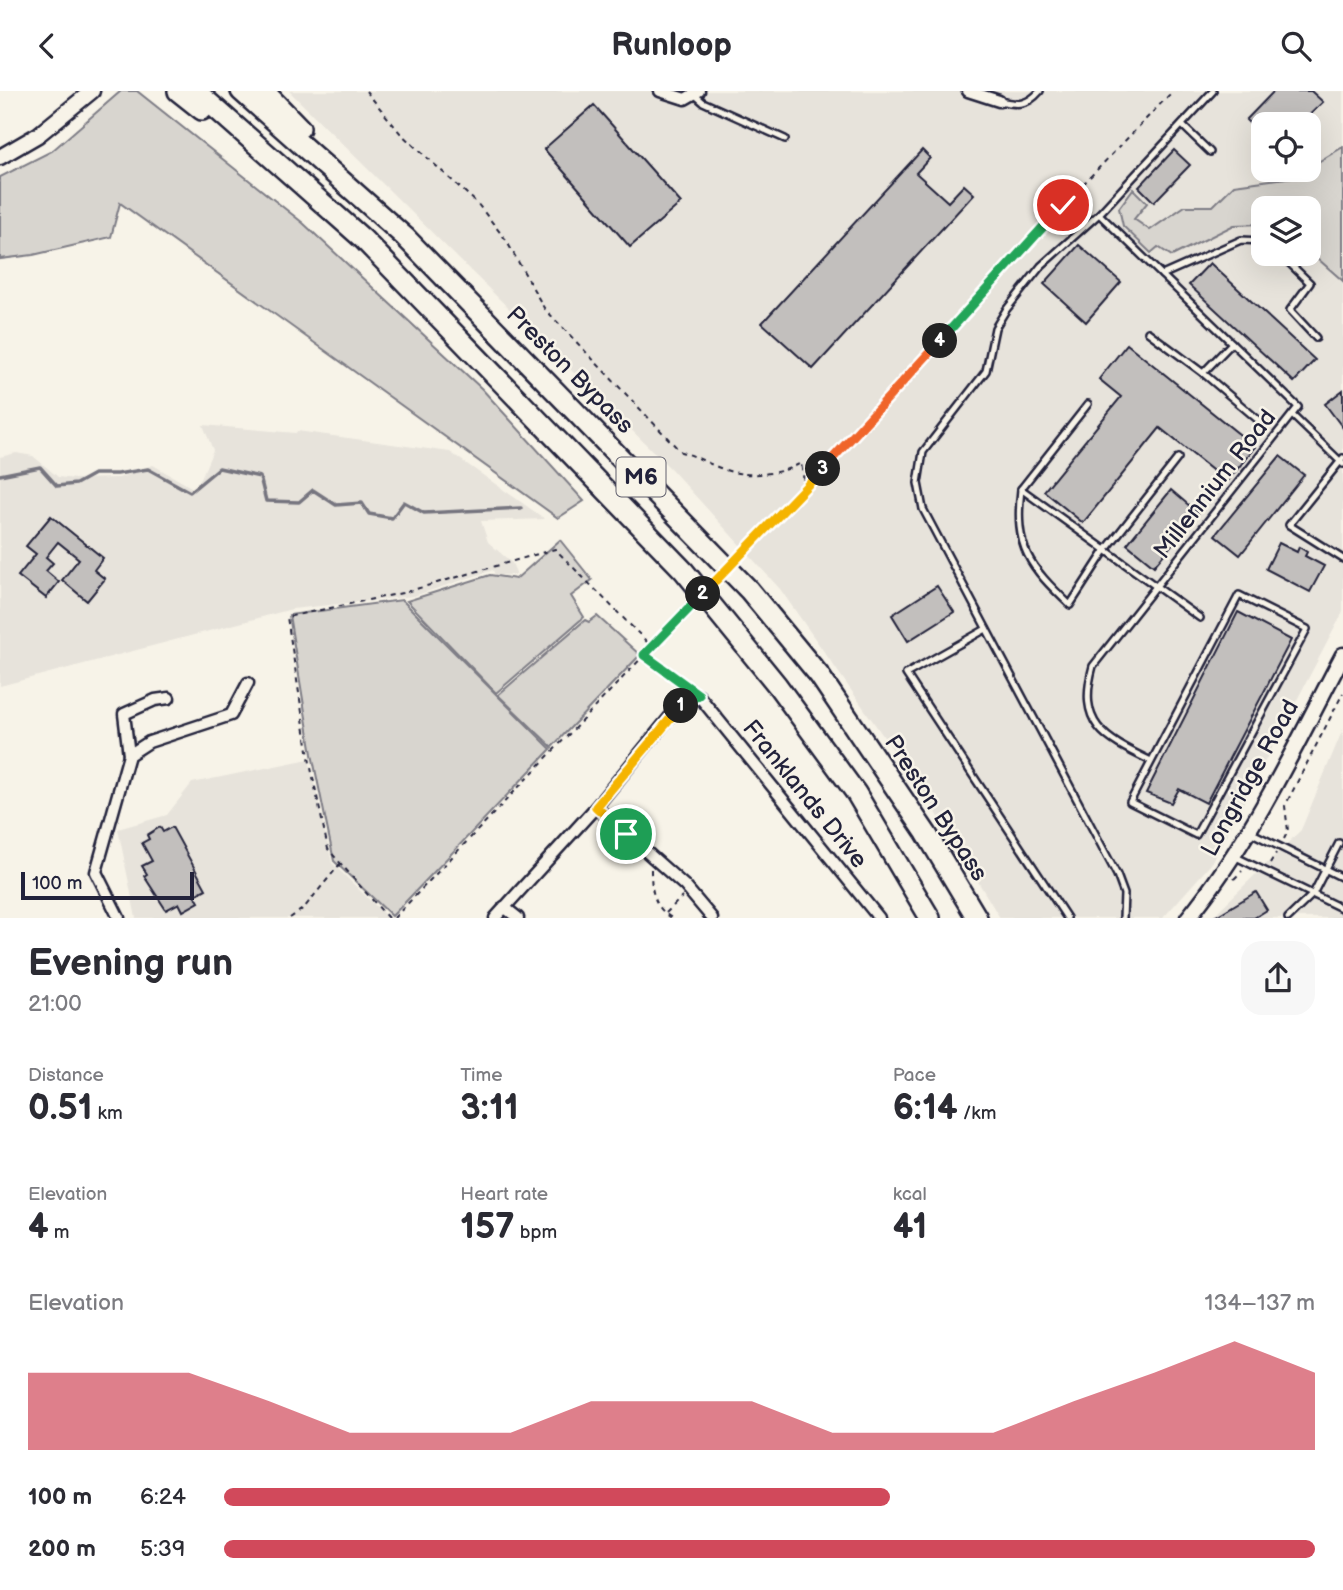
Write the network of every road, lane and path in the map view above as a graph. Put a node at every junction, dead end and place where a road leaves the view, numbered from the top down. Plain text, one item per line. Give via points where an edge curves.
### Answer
1 (92, 91) edge
2 (178, 91) edge
3 (196, 91) edge
4 (241, 91) edge
5 (264, 91) edge
6 (366, 91) edge
7 (660, 91) edge
8 (968, 91) edge
9 (1040, 91) edge
10 (1172, 91) edge
11 (1213, 91) edge
12 (696, 92) edge
13 (999, 101) joint
14 (1182, 125) junction
15 (785, 139) dead end
16 (1210, 152) dead end
17 (0, 157) edge
18 (1099, 215) junction
19 (348, 226) junction
20 (405, 237) junction
21 (1251, 240) edge
22 (1292, 266) edge
23 (1161, 275) junction
24 (1148, 332) dead end
25 (1316, 338) dead end
26 (1231, 343) junction
27 (1203, 373) junction
28 (1088, 404) dead end
29 (1292, 415) junction
30 (1263, 424) dead end
31 (1178, 457) dead end
32 (1342, 461) edge
33 (805, 488) junction
34 (1021, 489) junction
35 (1105, 551) junction
36 (1343, 559) edge
37 (1157, 587) junction
38 (1200, 618) dead end
39 (986, 629) junction
40 (652, 647) junction
41 (644, 655) junction
42 (1343, 655) edge
43 (248, 683) dead end
44 (1343, 693) edge
45 (699, 695) junction
46 (169, 698) dead end
47 (129, 755) junction
48 (1151, 761) junction
49 (596, 807) junction
50 (1250, 832) junction
51 (1339, 843) dead end
52 (1280, 847) junction
53 (1235, 856) junction
54 (653, 858) junction
55 (341, 863) junction
56 (1326, 869) junction
57 (1265, 871) junction
58 (1343, 878) edge
59 (1228, 887) dead end
60 (689, 890) junction
61 (1313, 894) junction
62 (505, 907) junction
63 (1343, 909) edge
64 (665, 914) junction
65 (1299, 915) edge
66 (119, 918) edge
67 (290, 918) edge
68 (388, 918) edge
69 (394, 918) edge
70 (495, 918) edge
71 (518, 918) edge
72 (672, 918) edge
73 (712, 918) edge
74 (879, 918) edge
75 (930, 918) edge
76 (977, 918) edge
77 (1067, 918) edge
78 (1123, 918) edge
79 (1188, 918) edge
80 (1288, 918) edge

1 - 17 main road via 38,135
2 - 19 highway, M6
3 - 19 highway, M6
4 - 20 highway, Preston Bypass / M6
5 - 20 highway, M6
6 - 33 path via 401,134 477,203 506,240 544,308 681,452 723,470 747,474 801,463
7 - 12 street via 685,99
8 - 13 street
9 - 13 lane via 1031,102
10 - 33 path
11 - 14 lane
12 - 15 lane via 703,102
14 - 16 lane
14 - 18 lane
18 - 23 lane, Millennium Road
18 - 39 lane via 1041,266 1006,310 995,328 986,371 923,452 919,466 923,509
19 - 75 highway, M6 via 715,607 856,793
20 - 76 highway, Preston Bypass / M6 via 749,590 819,675 926,833
21 - 23 lane via 1241,240
22 - 25 lane via 1310,283 1290,310
23 - 26 lane, Millennium Road
24 - 27 lane
26 - 27 lane
26 - 29 lane, Millennium Road via 1298,407
27 - 30 lane
28 - 34 lane
29 - 32 lane
29 - 37 lane, Millennium Road
31 - 35 lane
32 - 36 lane via 1289,525
33 - 40 path, bridge
34 - 35 lane
34 - 35 lane via 1018,513 1024,553 1037,574 1070,605
35 - 37 lane
37 - 38 lane
37 - 48 lane, Millennium Road via 1093,666 1087,688 1087,706 1103,734
39 - 77 lane via 906,674
39 - 78 lane via 1117,875 1124,894
40 - 41 path
40 - 55 path via 555,549 402,593 287,617 328,849
41 - 45 path
41 - 69 path
42 - 50 main road, Longridge Road
43 - 47 street via 231,715 149,742
44 - 52 path via 1285,806 1289,831
45 - 49 street via 677,708
45 - 74 street, Franklands Drive
46 - 47 street via 124,714
47 - 66 street via 96,871
48 - 48 lane via 1239,595 1307,629 1196,835 1130,803
49 - 54 street
49 - 62 street
50 - 52 lane
50 - 53 main road, Longridge Road
51 - 56 lane
52 - 56 lane
52 - 57 path
53 - 57 lane
53 - 79 main road, Longridge Road
54 - 60 street
54 - 64 path via 652,893
55 - 67 path
55 - 68 path
56 - 58 lane
56 - 61 lane
57 - 59 path via 1262,877 1243,871
57 - 61 lane
60 - 64 path
60 - 73 street
61 - 63 lane
61 - 65 lane
62 - 70 street
62 - 71 street
64 - 72 path
65 - 80 lane

